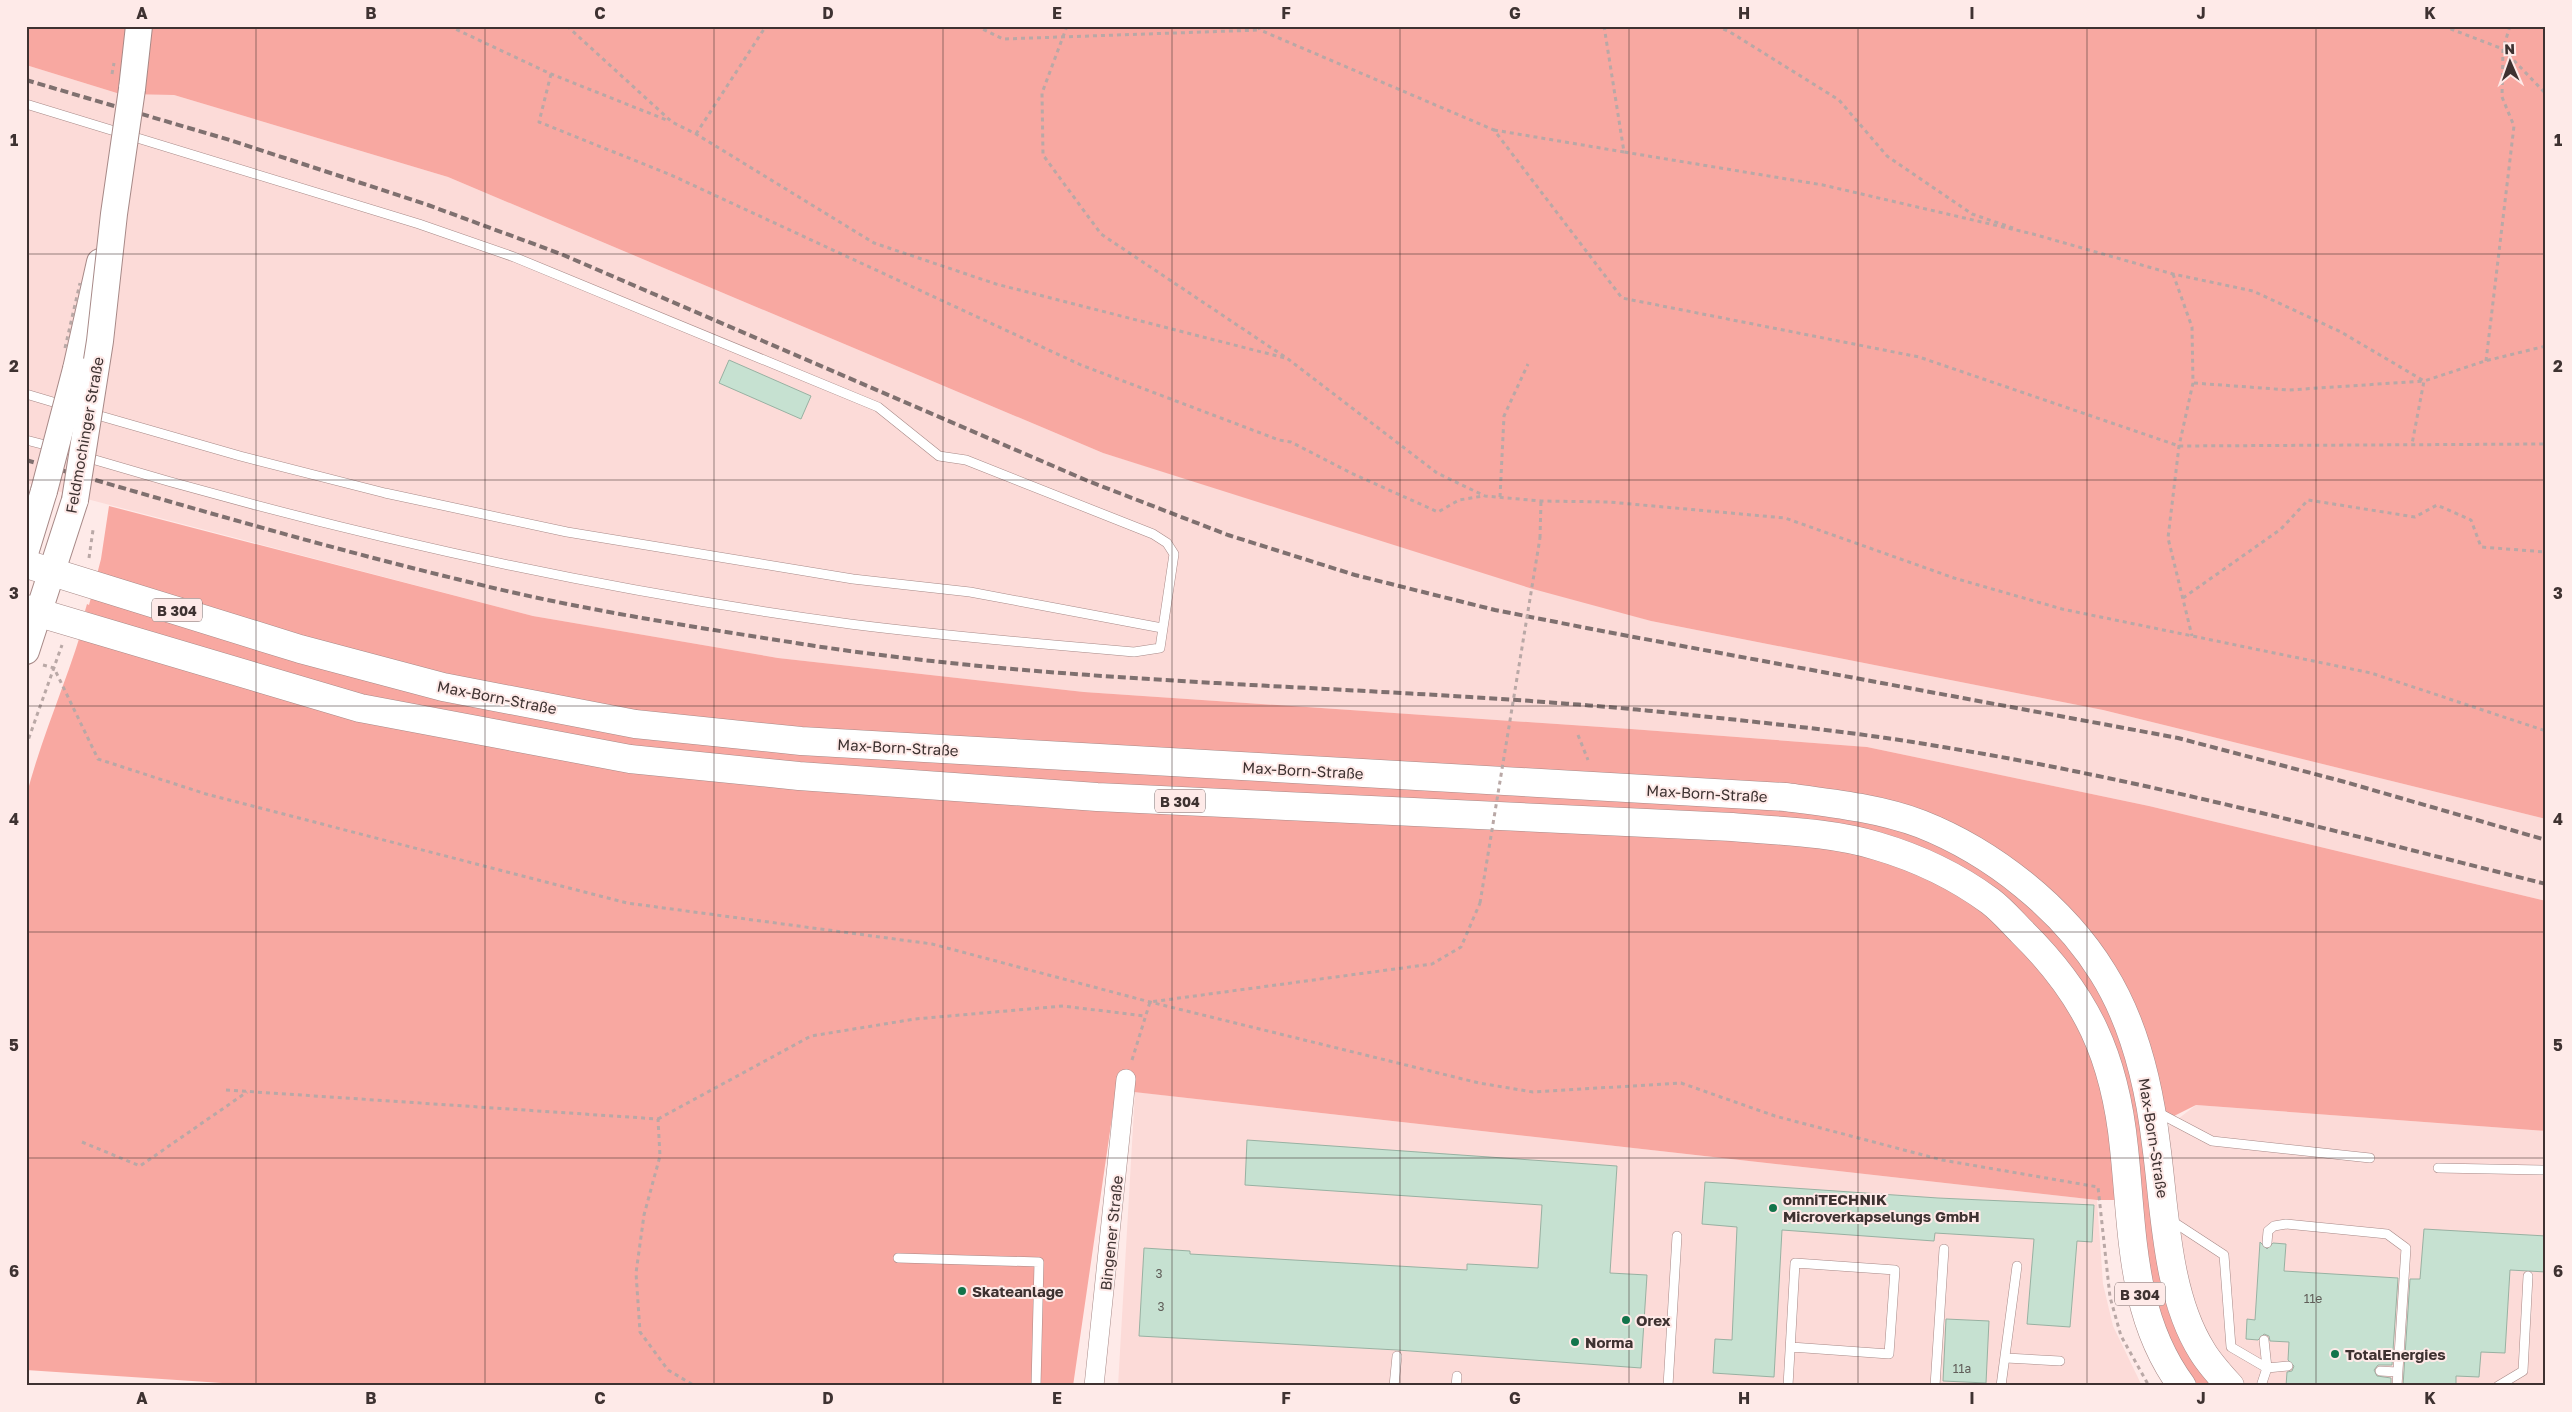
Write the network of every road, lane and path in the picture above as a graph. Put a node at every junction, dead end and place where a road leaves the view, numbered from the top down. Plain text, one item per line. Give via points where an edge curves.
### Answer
1 (139, 26) edge
2 (449, 26) edge
3 (567, 26) edge
4 (766, 26) edge
5 (976, 26) edge
6 (1067, 26) edge
7 (1604, 26) edge
8 (1716, 26) edge
9 (2443, 26) edge
10 (2510, 26) edge
11 (1259, 28) edge
12 (1062, 37) junction
13 (2503, 49) junction
14 (114, 63) dead end
15 (551, 74) junction
16 (122, 85) junction
17 (2546, 94) edge
18 (26, 104) edge
19 (672, 122) junction
20 (1494, 130) junction
21 (696, 134) junction
22 (1624, 152) junction
23 (114, 214) junction
24 (2033, 234) junction
25 (2173, 274) junction
26 (80, 280) dead end
27 (2546, 346) edge
28 (63, 355) dead end
29 (1288, 359) junction
30 (2486, 361) junction
31 (1528, 364) dead end
32 (2424, 381) junction
33 (2193, 382) junction
34 (26, 394) edge
35 (26, 440) edge
36 (2412, 444) junction
37 (2546, 444) edge
38 (2179, 446) junction
39 (1485, 496) junction
40 (1500, 497) junction
41 (1541, 501) junction
42 (26, 550) edge
43 (2546, 552) edge
44 (26, 564) edge
45 (53, 572) junction
46 (2183, 598) junction
47 (33, 611) edge
48 (1162, 628) junction
49 (2192, 636) junction
50 (31, 657) edge
51 (54, 668) junction
52 (2546, 731) edge
53 (26, 746) edge
54 (1150, 1002) junction
55 (1145, 1016) junction
56 (1126, 1080) joint
57 (226, 1090) dead end
58 (248, 1092) junction
59 (2152, 1110) junction
60 (658, 1120) junction
61 (82, 1142) dead end
62 (2370, 1158) dead end
63 (2438, 1168) dead end
64 (2546, 1170) edge
65 (2098, 1186) dead end
66 (2165, 1214) junction
67 (1677, 1236) dead end
68 (2267, 1243) dead end
69 (1944, 1249) dead end
70 (898, 1258) dead end
71 (2017, 1266) dead end
72 (2528, 1276) dead end
73 (2264, 1340) dead end
74 (1791, 1347) junction
75 (1397, 1356) dead end
76 (2006, 1358) junction
77 (2060, 1361) dead end
78 (2288, 1366) dead end
79 (2267, 1368) junction
80 (2380, 1371) dead end
81 (2397, 1372) junction
82 (1457, 1376) dead end
83 (695, 1386) edge
84 (1036, 1386) edge
85 (1094, 1386) edge
86 (1394, 1386) edge
87 (1456, 1386) edge
88 (1668, 1386) edge
89 (1788, 1386) edge
90 (1935, 1386) edge
91 (2001, 1386) edge
92 (2182, 1386) edge
93 (2230, 1386) edge
94 (2261, 1386) edge
95 (2397, 1386) edge
96 (2498, 1386) edge

1 - 16 main road, Feldmochinger Straße
2 - 15 path
3 - 19 path
4 - 21 path
5 - 12 path via 1003,39
6 - 12 path
7 - 22 path
8 - 24 path via 1839,100 1887,156 1972,214
9 - 13 path
10 - 13 path
11 - 12 path
11 - 20 path
12 - 29 path via 1042,93 1043,155 1101,234
13 - 17 path
13 - 30 path via 2502,97 2514,126
14 - 16 path, bridge
15 - 19 path
15 - 39 path via 539,122 671,175 1082,365 1291,442 1438,512 1459,500
16 - 23 main road, Feldmochinger Straße, bridge
18 - 48 lane via 419,224 505,254 878,407 939,456 966,460 1085,506 1167,543 1174,554
19 - 21 path
20 - 22 path
20 - 38 path via 1622,298 1919,357
21 - 29 path via 874,243 996,284
22 - 24 path via 1823,186
23 - 42 main road, Feldmochinger Straße, bridge via 44,492
23 - 45 main road, Feldmochinger Straße, bridge via 100,341 75,500
24 - 25 path
25 - 32 path via 2253,291 2341,332
25 - 33 path via 2192,327
26 - 28 path, bridge
27 - 30 path
29 - 39 path via 1437,473
30 - 32 path
31 - 40 path via 1504,416
32 - 33 path via 2289,390
32 - 36 path
33 - 38 path
34 - 48 lane via 375,491 567,532 853,579 970,592
35 - 48 lane via 237,501 382,538 565,577 735,606 860,625 1134,652 1160,648
36 - 37 path
36 - 38 path
38 - 46 path via 2168,538
39 - 40 path
40 - 41 path
41 - 49 path via 1609,502 1785,518 1963,581 2062,609
41 - 54 path, bridge via 1540,538 1480,903 1461,947 1432,964
43 - 46 path via 2481,547 2471,520 2438,505 2415,516 2308,500 2281,529
44 - 45 main road, Max-Born-Straße / B 304
45 - 47 main road, Feldmochinger Straße
45 - 59 main road, Max-Born-Straße / B 304 via 300,650 443,687 635,724 801,741 1785,797 1860,807 1921,824 1963,844 2014,878 2057,914 2103,972 2120,1006 2135,1041
46 - 49 path
47 - 50 main road, Feldmochinger Straße
47 - 92 main road, Max-Born-Straße / B 304 via 360,708 630,759 799,776 1097,797 1732,827 1814,834 1876,845 1944,871 1991,902 2045,955 2083,1006 2104,1054 2120,1119 2140,1294 2155,1341
49 - 52 path via 2371,673
50 - 51 path
51 - 53 path
51 - 54 path via 98,759 206,794 627,903 932,944
54 - 55 path
54 - 65 path via 1479,1083 1533,1092 1681,1083 1775,1116 1942,1160
55 - 56 path
55 - 60 path via 1062,1006 915,1019 810,1036
56 - 85 street, Bingener Straße
57 - 58 path
58 - 60 path
58 - 61 path via 140,1166
59 - 62 lane via 2212,1141
59 - 66 main road, Max-Born-Straße / B 304
60 - 83 path via 660,1156 644,1215 636,1273 640,1332 668,1370
63 - 64 lane
66 - 79 lane via 2174,1224 2224,1254 2231,1347
66 - 93 main road, Max-Born-Straße / B 304 via 2173,1270 2186,1320 2202,1351
67 - 88 lane
68 - 81 lane via 2268,1231 2286,1224 2387,1234 2406,1248
69 - 90 lane
70 - 84 lane via 1039,1262
71 - 76 lane
72 - 96 lane via 2523,1371
73 - 79 lane
74 - 74 lane via 1795,1263 1895,1270 1889,1354
74 - 89 lane
75 - 86 lane
76 - 77 lane
76 - 91 lane
78 - 79 lane
79 - 94 lane
80 - 81 lane
81 - 95 lane
82 - 87 lane

